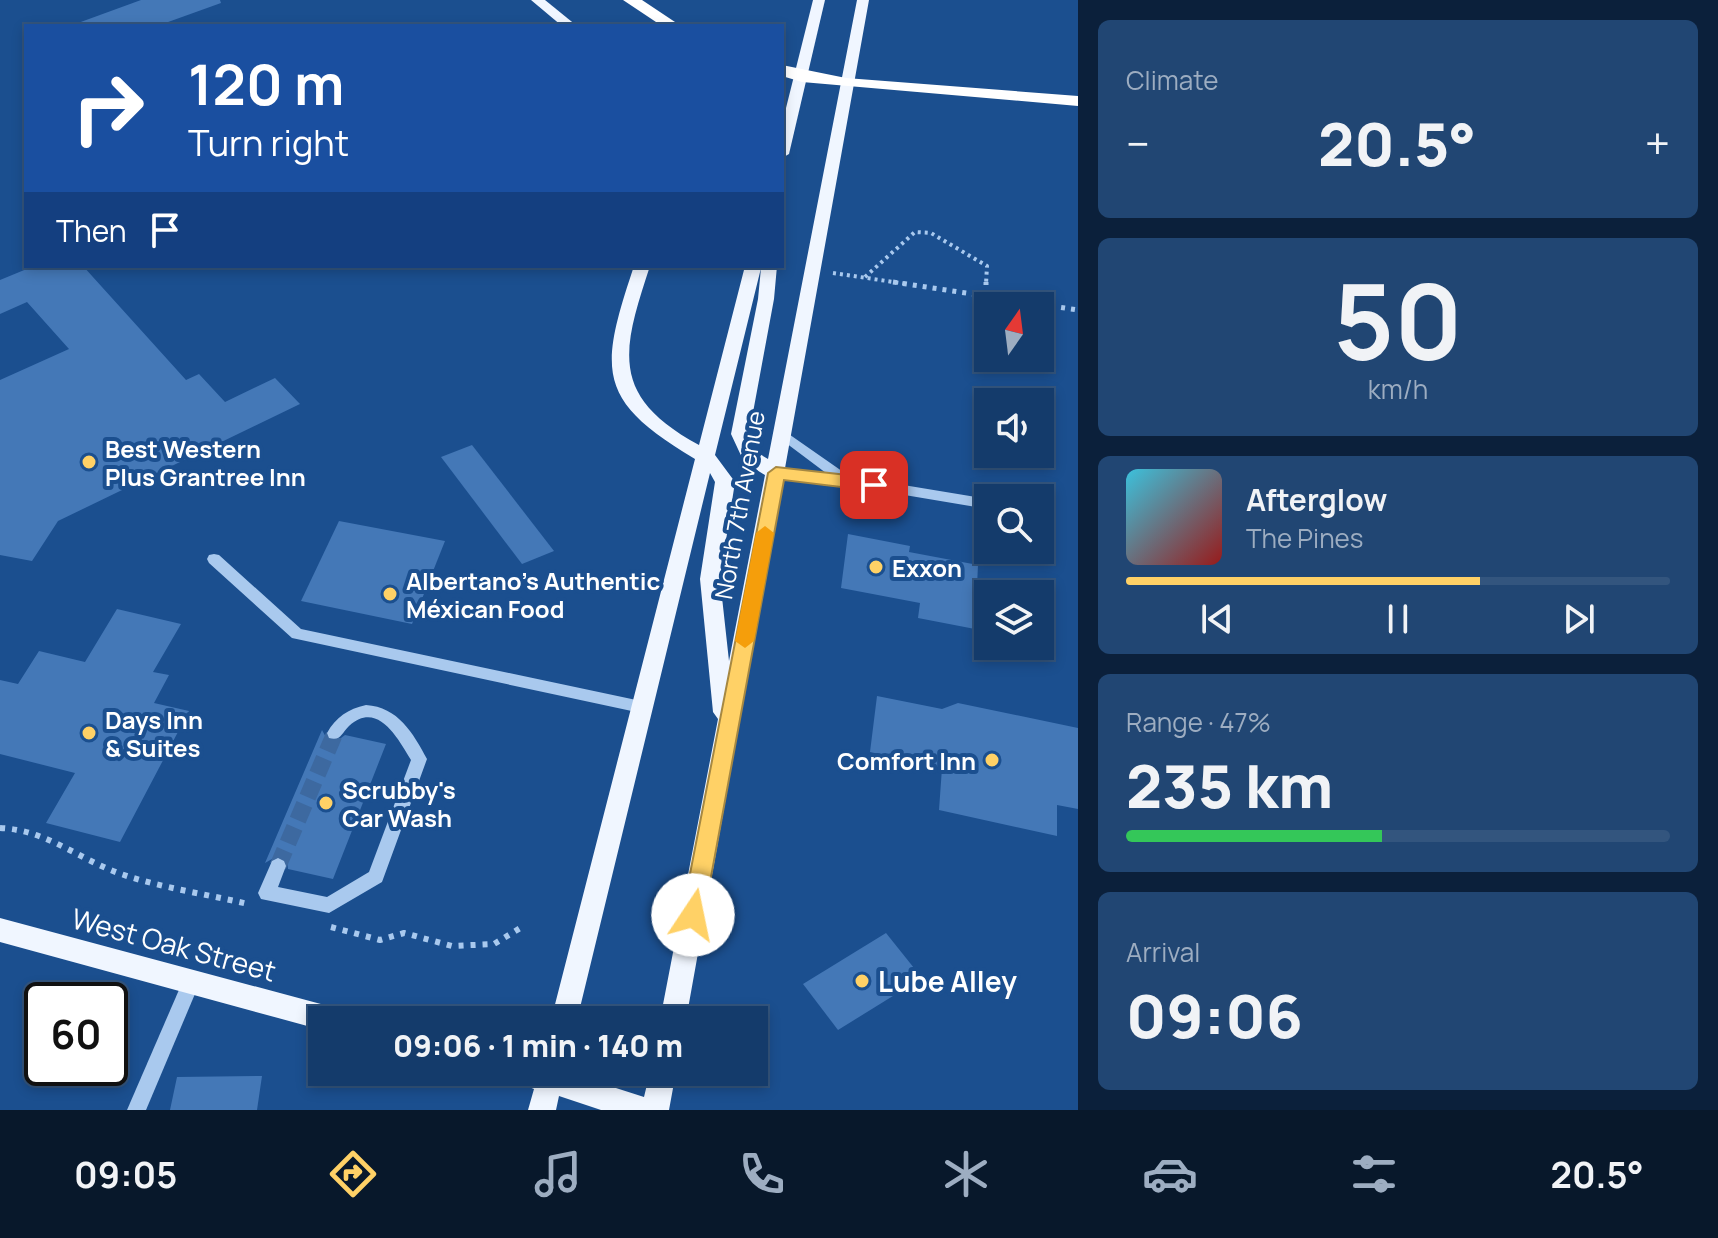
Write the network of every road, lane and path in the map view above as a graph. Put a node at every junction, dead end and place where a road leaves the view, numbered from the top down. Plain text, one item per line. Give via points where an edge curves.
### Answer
1 (537, 0) edge
2 (631, 0) edge
3 (819, 0) edge
4 (863, 0) edge
5 (567, 24) edge
6 (670, 24) edge
7 (784, 71) edge
8 (802, 77) junction
9 (846, 83) junction
10 (1078, 101) edge
11 (784, 146) edge
12 (641, 268) edge
13 (752, 268) edge
14 (769, 268) edge
15 (812, 269) junction
16 (864, 277) junction
17 (986, 292) edge
18 (974, 294) edge
19 (1054, 306) edge
20 (1078, 310) edge
21 (783, 434) junction
22 (704, 454) junction
23 (776, 473) junction
24 (845, 480) junction
25 (974, 502) edge
26 (214, 559) dead end
27 (641, 707) junction
28 (335, 733) tunnel mouth
29 (727, 736) junction
30 (0, 828) edge
31 (278, 866) tunnel mouth
32 (165, 883) dead end
33 (0, 930) edge
34 (191, 982) junction
35 (567, 1006) edge
36 (676, 1006) edge
37 (308, 1014) edge
38 (542, 1086) edge
39 (576, 1086) edge
40 (660, 1086) edge
41 (136, 1110) edge
42 (542, 1110) edge
43 (644, 1110) edge
44 (655, 1110) edge

1 - 5 main road
2 - 6 highway
3 - 8 main road
4 - 9 main road, North 7th Avenue
7 - 8 highway
8 - 9 highway
8 - 11 main road
9 - 10 highway
9 - 15 main road, North 7th Avenue
12 - 22 main road via 619,343 622,384 634,405 667,435
13 - 22 main road, North 7th Avenue
14 - 23 main road via 740,434 751,457
15 - 16 path
15 - 21 main road, North 7th Avenue
16 - 17 path via 915,232 931,233 987,266
16 - 18 path
19 - 20 path
21 - 23 main road, North 7th Avenue
21 - 24 lane
22 - 27 main road, North 7th Avenue
22 - 29 main road via 722,474 726,490 710,579
23 - 24 lane
23 - 29 main road, North 7th Avenue
24 - 25 lane
26 - 27 lane via 297,634
27 - 35 main road, North 7th Avenue
28 - 31 lane via 351,715 368,711 391,718 419,759 376,877 329,905 267,893
29 - 36 main road, North 7th Avenue
30 - 32 path via 52,836 102,867
33 - 34 main road, West Oak Street
34 - 37 main road, West Oak Street
34 - 41 lane
38 - 42 main road
39 - 43 main road
40 - 44 main road

